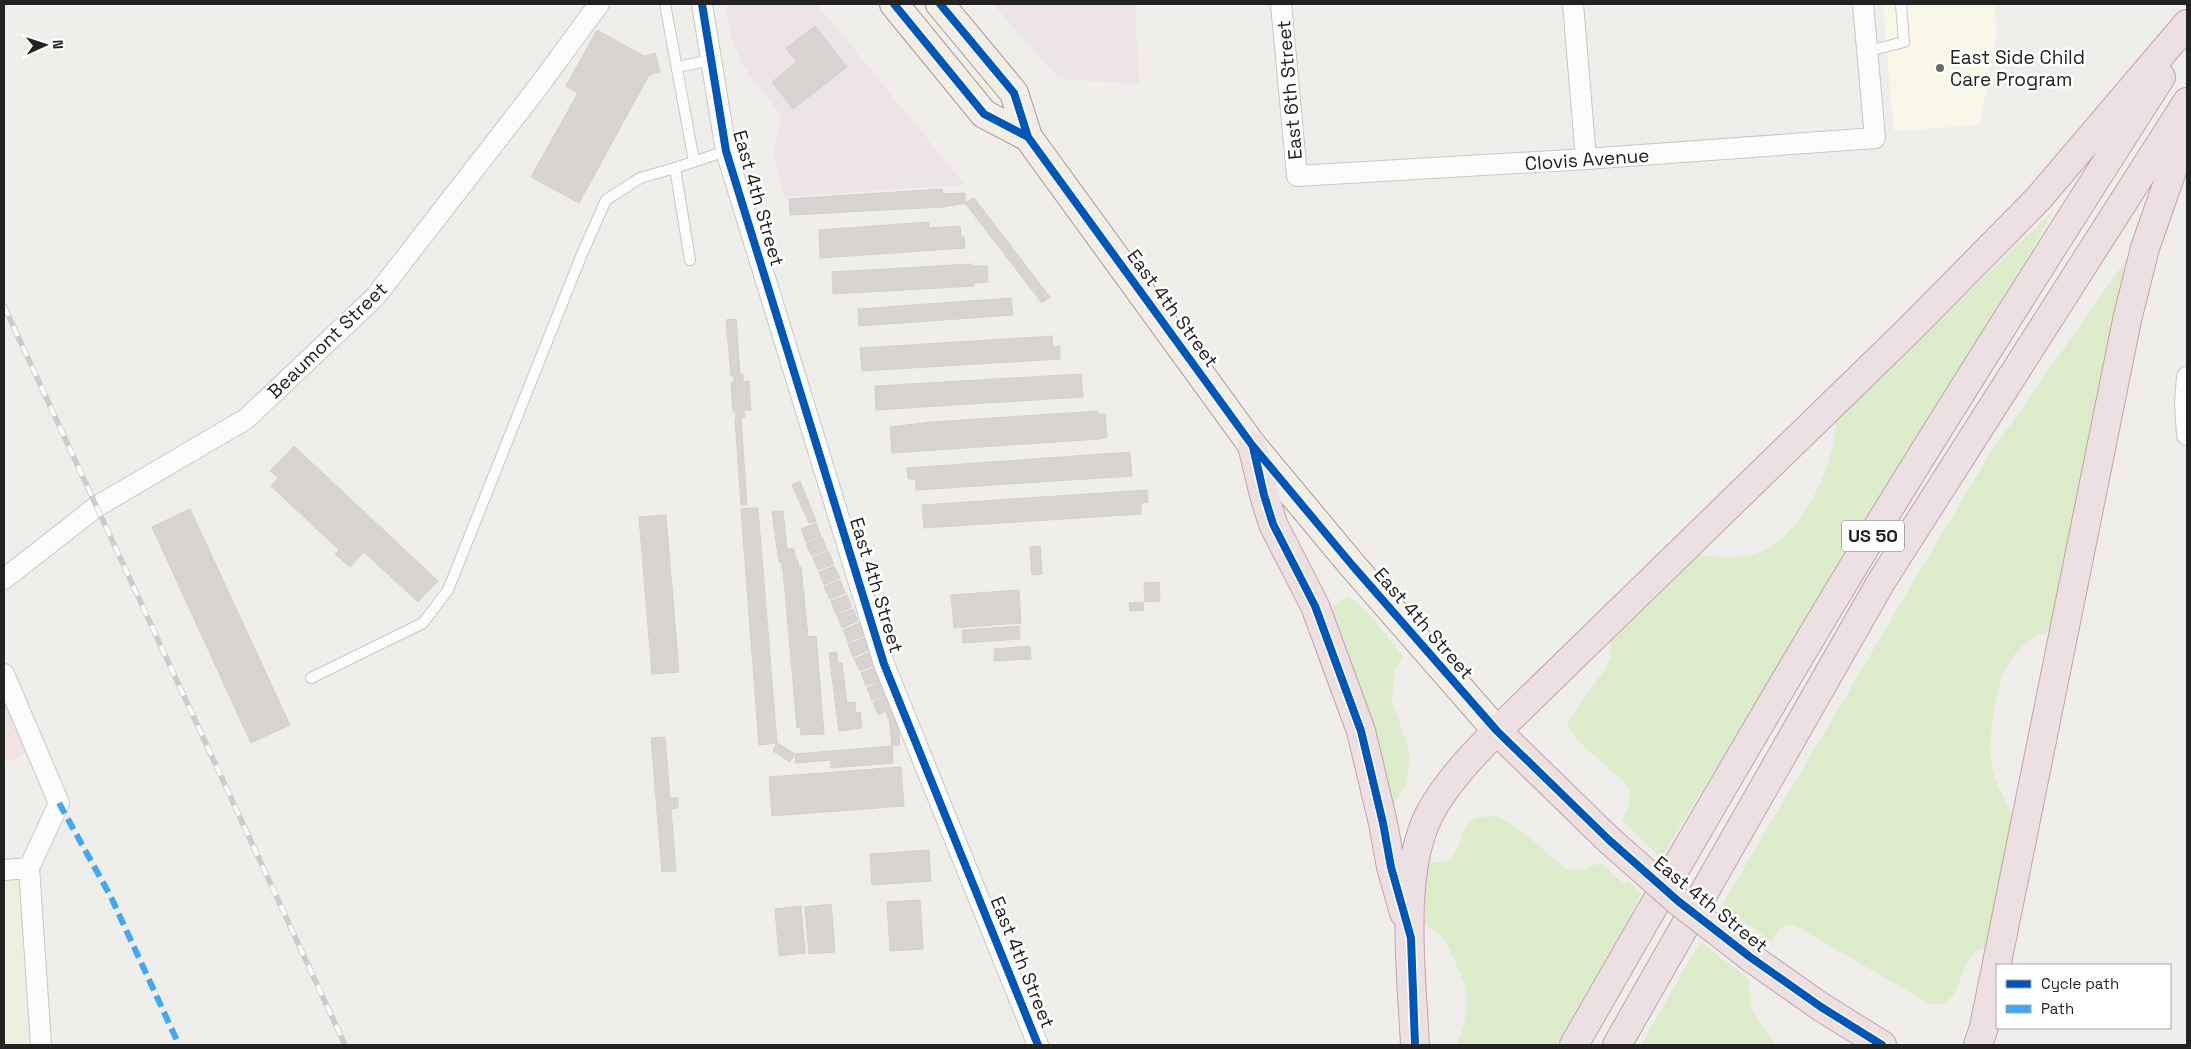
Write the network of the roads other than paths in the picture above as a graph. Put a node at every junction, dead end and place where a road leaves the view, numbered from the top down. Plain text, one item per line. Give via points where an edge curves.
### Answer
1 (599, 4) edge
2 (665, 4) edge
3 (702, 4) edge
4 (894, 4) edge
5 (940, 4) edge
6 (1281, 4) edge
7 (1573, 4) edge
8 (1863, 4) edge
9 (1901, 4) edge
10 (2187, 24) edge
11 (2187, 35) edge
12 (1868, 51) junction
13 (711, 60) junction
14 (678, 67) junction
15 (2187, 102) edge
16 (2187, 128) edge
17 (1028, 137) junction
18 (726, 151) junction
19 (1586, 160) junction
20 (694, 161) junction
21 (675, 168) junction
22 (1298, 176) joint
23 (690, 260) dead end
24 (2187, 377) edge
25 (2187, 435) edge
26 (1252, 445) junction
27 (4, 579) edge
28 (4, 674) edge
29 (311, 678) dead end
30 (1497, 730) junction
31 (29, 868) junction
32 (4, 870) edge
33 (1411, 938) junction
34 (1997, 964) edge
35 (1996, 968) edge
36 (41, 1045) edge
37 (1038, 1045) edge
38 (1415, 1045) edge
39 (1574, 1045) edge
40 (1617, 1045) edge
41 (1882, 1045) edge
42 (1978, 1045) edge

1 - 27 street, Beaumont Street via 375,297 246,419 96,507
2 - 14 lane
3 - 13 street, East 4th Street
4 - 17 main road, East 4th Street via 984,114
5 - 17 main road, East 4th Street via 1014,93
6 - 22 street, East 6th Street
7 - 19 street
8 - 12 street
9 - 12 lane via 1904,42
10 - 30 highway via 2038,199 1912,327
11 - 39 highway, US 50 via 1855,564
12 - 19 street, Clovis Avenue via 1875,138
13 - 14 lane
13 - 18 street, East 4th Street
14 - 20 lane
15 - 40 highway, US 50 via 1881,582
16 - 34 highway via 2145,248 2127,320
17 - 26 main road, East 4th Street
18 - 20 lane
18 - 37 street, East 4th Street via 884,664
19 - 22 street, Clovis Avenue
20 - 21 lane
21 - 23 lane
21 - 29 lane via 640,178 606,200 448,590 423,623
24 - 25 street
26 - 30 main road, East 4th Street
26 - 33 highway via 1273,524 1315,606 1361,731 1390,867
28 - 31 street via 59,803
30 - 33 highway via 1455,776 1429,814 1416,856 1411,890
30 - 41 highway, East 4th Street, bridge via 1609,840 1678,901 1750,958
31 - 32 street
31 - 36 street
33 - 38 highway
35 - 42 highway

